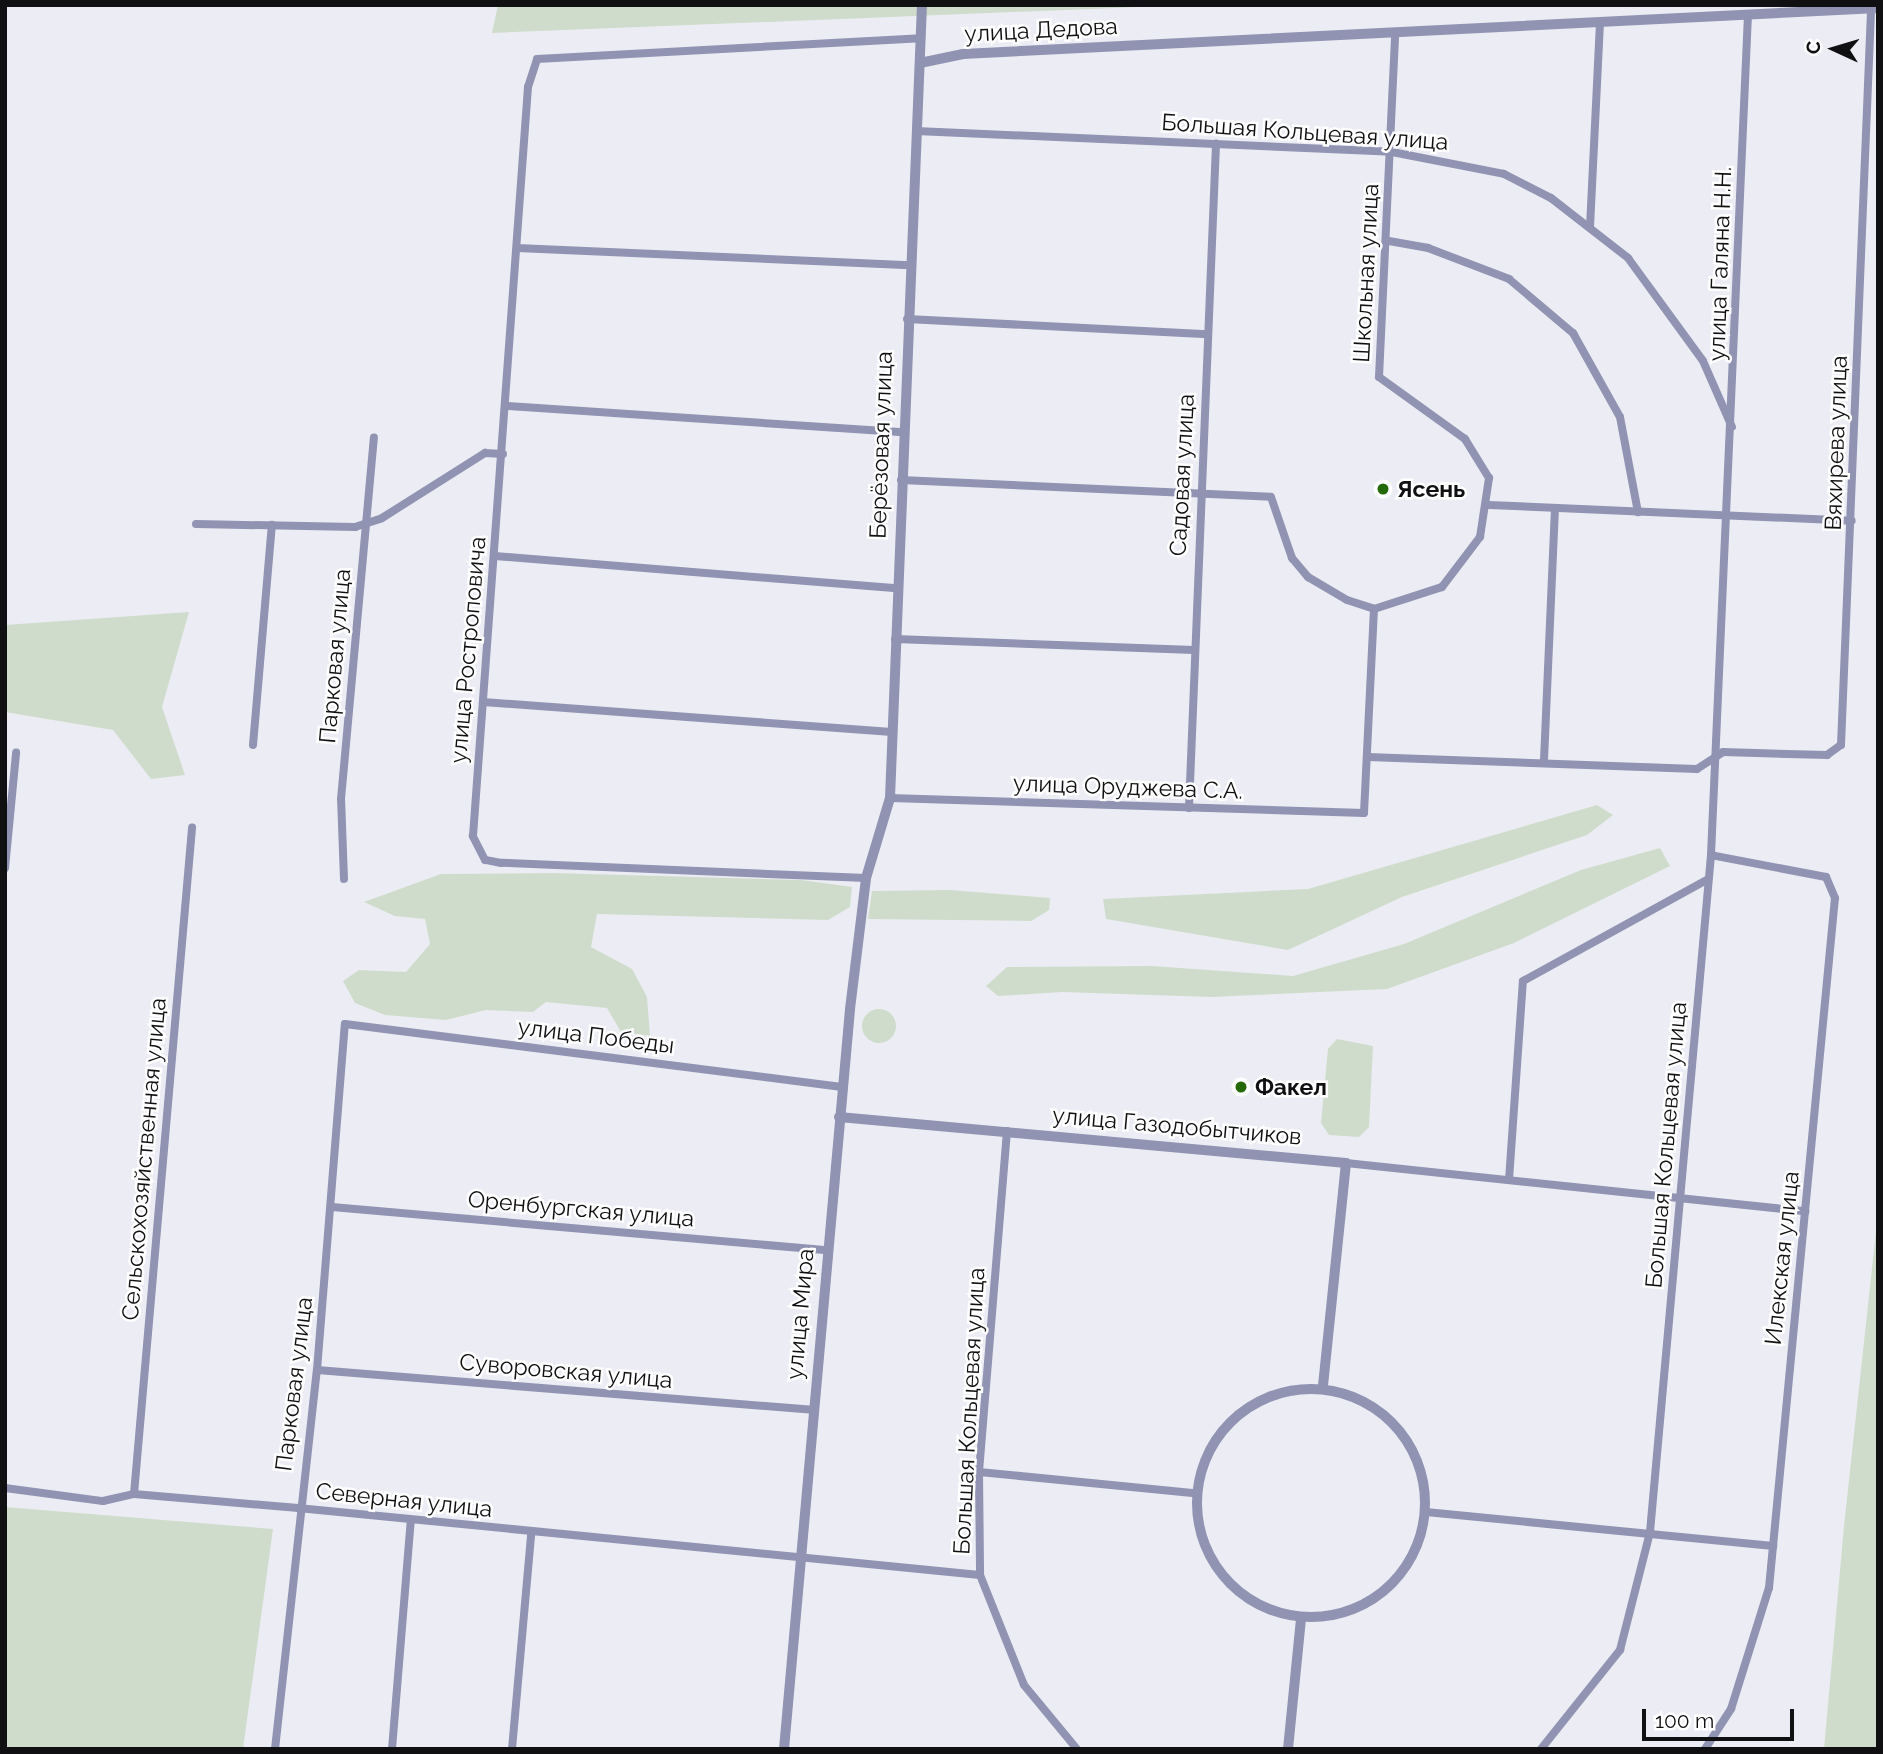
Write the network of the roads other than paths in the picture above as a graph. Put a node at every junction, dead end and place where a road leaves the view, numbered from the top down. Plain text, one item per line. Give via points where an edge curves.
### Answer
1 (922, 5) edge
2 (1874, 9) edge
3 (1748, 15) junction
4 (1600, 24) junction
5 (1395, 33) junction
6 (920, 38) junction
7 (920, 63) junction
8 (916, 131) junction
9 (1216, 144) junction
10 (1392, 152) junction
11 (1590, 227) junction
12 (1389, 241) junction
13 (517, 248) junction
14 (910, 265) junction
15 (907, 319) junction
16 (1208, 334) junction
17 (507, 406) junction
18 (1733, 430) junction
19 (903, 432) junction
20 (374, 438) dead end
21 (503, 454) junction
22 (901, 480) junction
23 (1200, 493) junction
24 (1489, 505) junction
25 (1555, 509) junction
26 (1638, 512) junction
27 (1729, 514) junction
28 (1852, 522) junction
29 (370, 523) junction
30 (196, 524) dead end
31 (272, 526) junction
32 (495, 556) junction
33 (897, 588) junction
34 (1374, 609) junction
35 (895, 639) junction
36 (1194, 650) junction
37 (483, 702) junction
38 (892, 732) junction
39 (253, 745) dead end
40 (16, 753) dead end
41 (1368, 757) junction
42 (1715, 759) junction
43 (1544, 760) junction
44 (890, 797) junction
45 (1189, 808) junction
46 (192, 828) dead end
47 (1711, 855) junction
48 (5, 868) edge
49 (344, 879) dead end
50 (1707, 880) junction
51 (866, 881) junction
52 (345, 1024) joint
53 (842, 1087) junction
54 (839, 1117) junction
55 (1007, 1130) junction
56 (1346, 1163) junction
57 (1509, 1180) junction
58 (1682, 1197) junction
59 (332, 1207) junction
60 (1806, 1211) junction
61 (827, 1250) junction
62 (317, 1370) junction
63 (1322, 1386) junction
64 (812, 1410) junction
65 (979, 1472) junction
66 (5, 1488) edge
67 (1195, 1493) junction
68 (134, 1494) junction
69 (298, 1508) junction
70 (1426, 1512) junction
71 (411, 1520) junction
72 (1650, 1532) junction
73 (531, 1534) junction
74 (1773, 1546) junction
75 (799, 1558) junction
76 (980, 1575) junction
77 (1301, 1619) junction
78 (275, 1749) edge
79 (391, 1749) edge
80 (512, 1749) edge
81 (784, 1749) edge
82 (1077, 1749) edge
83 (1288, 1749) edge
84 (1541, 1749) edge
85 (1705, 1749) edge

1 - 6 street, Берёзовая улица
2 - 3 street, улица Дедова
2 - 28 street, Вяхирева улица
3 - 4 street, улица Дедова
3 - 18 street, улица Галяна Н.Н.
4 - 5 street, улица Дедова
4 - 11 street
5 - 7 street, улица Дедова via 963,54
5 - 10 street, Школьная улица
6 - 7 street, Берёзовая улица
6 - 13 street, улица Ростроповича via 537,59 528,87
7 - 8 street, Берёзовая улица
8 - 9 street, Большая Кольцевая улица
8 - 14 street, Берёзовая улица
9 - 10 street, Большая Кольцевая улица
9 - 16 street, Садовая улица
10 - 11 street, Большая Кольцевая улица via 1504,174
10 - 12 street, Школьная улица
11 - 18 street, Большая Кольцевая улица via 1628,258 1668,308 1703,361
12 - 24 street, Школьная улица via 1379,377 1465,439 1489,478
12 - 26 street via 1428,248 1508,279 1573,333 1620,417
13 - 14 street
13 - 17 street, улица Ростроповича
14 - 15 street, Берёзовая улица
15 - 16 street
15 - 19 street, Берёзовая улица
16 - 23 street, Садовая улица
17 - 19 street
17 - 21 street, улица Ростроповича
18 - 27 street, улица Галяна Н.Н.
19 - 22 street, Берёзовая улица
20 - 29 street, Парковая улица
21 - 29 street via 485,453
21 - 32 street, улица Ростроповича
22 - 23 street
22 - 33 street, Берёзовая улица
23 - 34 street via 1271,497 1281,536 1308,577
23 - 36 street, Садовая улица
24 - 25 street
24 - 34 street, Школьная улица via 1464,565 1442,587
25 - 26 street
25 - 43 street
26 - 27 street
27 - 28 street
27 - 42 street, Большая Кольцевая улица
28 - 42 street, Вяхирева улица via 1841,744 1826,755 1735,751
29 - 31 street
29 - 49 street, Парковая улица via 357,596 341,799
30 - 31 street
31 - 39 street
32 - 33 street
32 - 37 street, улица Ростроповича
33 - 35 street, Берёзовая улица
34 - 41 street
35 - 36 street
35 - 38 street, Берёзовая улица
36 - 45 street, Садовая улица
37 - 38 street
37 - 51 street, улица Ростроповича via 472,836 485,860
38 - 44 street, Берёзовая улица
40 - 48 street
41 - 43 street
41 - 45 street, улица Оруджева С.А. via 1364,813
42 - 43 street via 1697,769
42 - 47 street, Большая Кольцевая улица
44 - 45 street, улица Оруджева С.А.
44 - 51 street, Берёзовая улица
46 - 68 street, Сельскохозяйственная улица
47 - 50 street, Большая Кольцевая улица
47 - 60 street, Илекская улица via 1819,875 1835,888
50 - 57 street via 1524,981
50 - 58 street, Большая Кольцевая улица
51 - 53 street, улица Мира
52 - 53 street, улица Победы
52 - 59 street, Парковая улица
53 - 54 street, улица Мира
54 - 55 street, улица Газодобытчиков
54 - 61 street, улица Мира
55 - 56 street, улица Газодобытчиков
55 - 65 street, Большая Кольцевая улица
56 - 57 street, улица Газодобытчиков
56 - 63 street
57 - 58 street, улица Газодобытчиков
58 - 60 street, улица Газодобытчиков
58 - 72 street, Большая Кольцевая улица
59 - 61 street, Оренбургская улица
59 - 62 street, Парковая улица
60 - 74 street, Илекская улица
61 - 64 street, улица Мира
62 - 64 street, Суворовская улица
62 - 69 street, Парковая улица
63 - 67 street via 1276,1394 1242,1411 1211,1445
63 - 70 street via 1374,1407 1400,1430 1417,1456
64 - 75 street, улица Мира
65 - 67 street
65 - 76 street, Большая Кольцевая улица
66 - 68 street, Северная улица via 103,1501
67 - 77 street via 1206,1548 1231,1584 1257,1604
68 - 69 street, Северная улица
69 - 71 street, Северная улица
69 - 78 street, Парковая улица
70 - 72 street
70 - 77 street via 1416,1548 1374,1599 1340,1614
71 - 73 street, Северная улица
71 - 79 street
72 - 74 street
72 - 84 street, Большая Кольцевая улица via 1619,1650
73 - 75 street, Северная улица
73 - 80 street
74 - 85 street, Илекская улица via 1755,1647 1731,1709
75 - 76 street, Северная улица
75 - 81 street, улица Мира
76 - 82 street, Большая Кольцевая улица via 1024,1685
77 - 83 street

